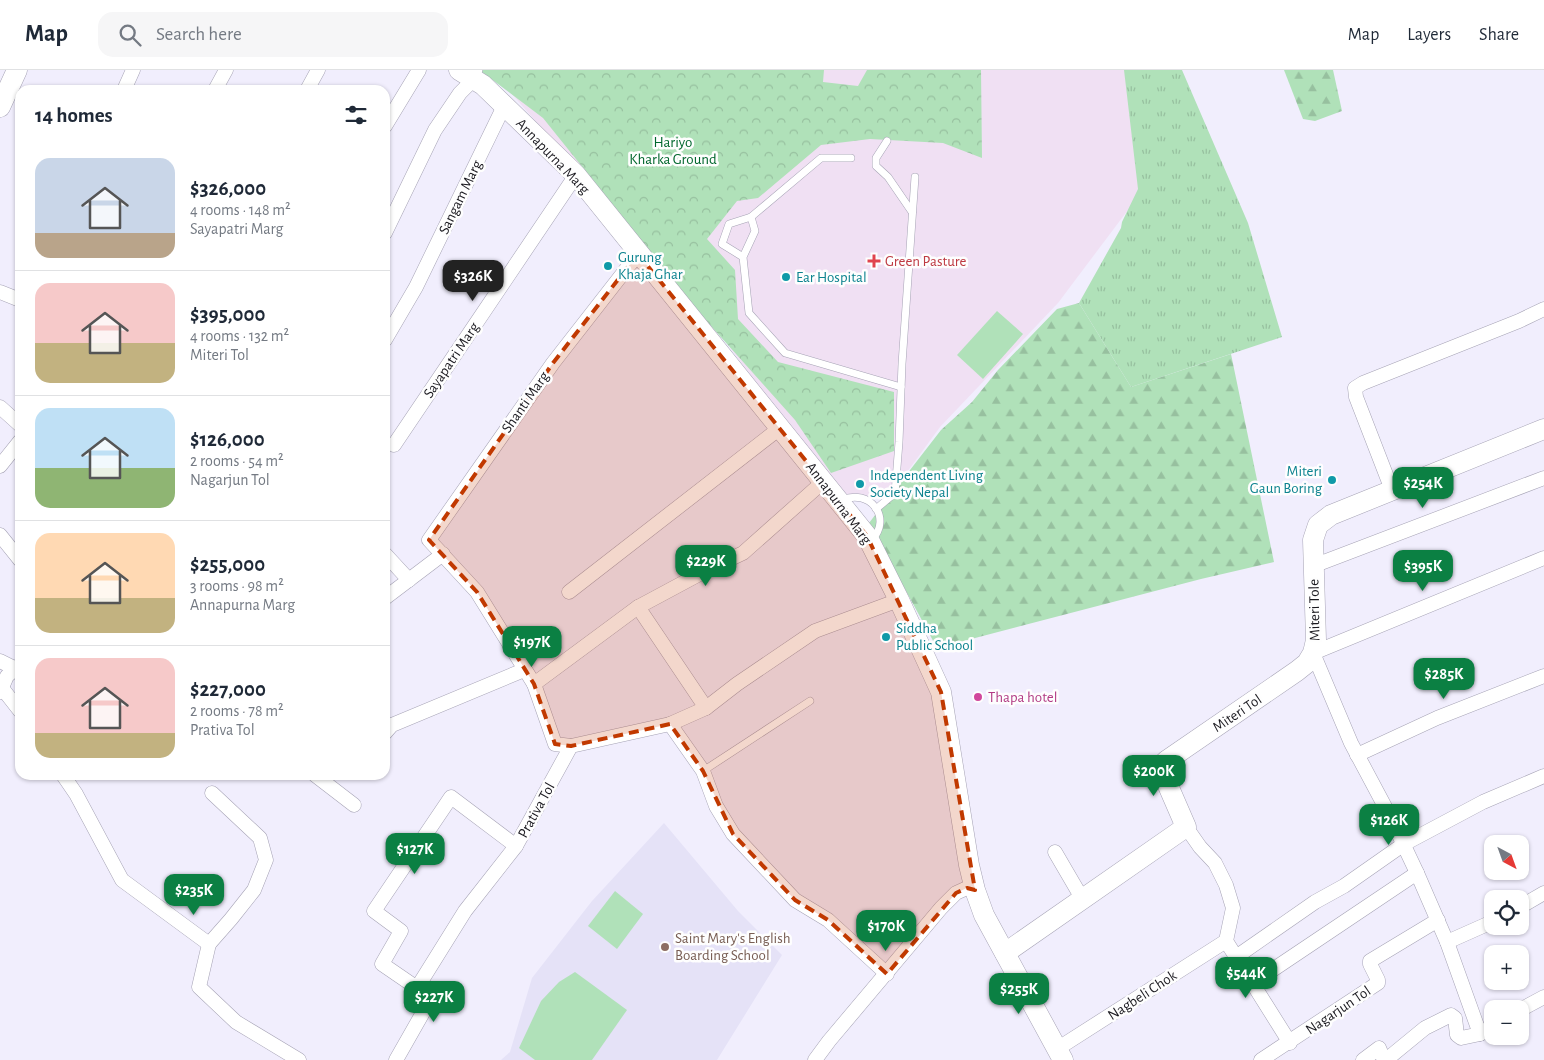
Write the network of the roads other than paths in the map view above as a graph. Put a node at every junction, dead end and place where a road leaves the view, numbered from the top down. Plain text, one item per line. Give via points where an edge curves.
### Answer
1 (17, 70) edge
2 (133, 70) edge
3 (226, 70) edge
4 (318, 70) edge
5 (419, 70) edge
6 (469, 73) edge
7 (126, 85) edge
8 (218, 85) edge
9 (310, 85) edge
10 (504, 106) junction
11 (0, 107) edge
12 (390, 118) edge
13 (887, 141) dead end
14 (851, 158) dead end
15 (576, 175) junction
16 (915, 177) dead end
17 (912, 212) junction
18 (751, 217) junction
19 (390, 223) edge
20 (638, 254) junction
21 (743, 257) junction
22 (0, 292) edge
23 (15, 298) edge
24 (1544, 309) edge
25 (390, 331) edge
26 (901, 386) junction
27 (0, 407) edge
28 (15, 420) edge
29 (780, 428) junction
30 (1544, 428) edge
31 (394, 445) dead end
32 (15, 448) edge
33 (0, 466) edge
34 (1544, 478) edge
35 (824, 481) junction
36 (1392, 490) junction
37 (839, 501) junction
38 (876, 509) junction
39 (0, 535) edge
40 (870, 542) junction
41 (15, 554) edge
42 (443, 554) junction
43 (1544, 558) edge
44 (390, 559) edge
45 (1313, 566) junction
46 (409, 580) junction
47 (569, 592) dead end
48 (390, 594) edge
49 (899, 600) junction
50 (638, 607) junction
51 (1313, 653) junction
52 (0, 661) edge
53 (15, 666) edge
54 (15, 669) edge
55 (524, 670) junction
56 (1544, 676) edge
57 (534, 684) junction
58 (1, 690) edge
59 (810, 700) dead end
60 (15, 705) edge
61 (706, 708) junction
62 (670, 724) junction
63 (390, 727) edge
64 (571, 746) junction
65 (1357, 756) junction
66 (703, 771) junction
67 (1544, 776) edge
68 (66, 780) edge
69 (322, 780) edge
70 (212, 793) dead end
71 (354, 805) dead end
72 (1186, 827) junction
73 (1404, 844) junction
74 (516, 846) junction
75 (1055, 852) dead end
76 (1417, 873) junction
77 (975, 890) junction
78 (1544, 894) edge
79 (1083, 900) junction
80 (1529, 902) edge
81 (1438, 920) junction
82 (1484, 926) edge
83 (1226, 940) junction
84 (1447, 942) junction
85 (208, 944) junction
86 (1005, 953) junction
87 (1236, 957) junction
88 (887, 974) junction
89 (1253, 983) junction
90 (417, 988) junction
91 (1544, 996) edge
92 (1529, 1005) edge
93 (1484, 1031) edge
94 (1480, 1034) junction
95 (1290, 1043) junction
96 (1060, 1054) edge
97 (299, 1060) edge
98 (396, 1060) edge
99 (815, 1060) edge
100 (1261, 1060) edge
101 (1363, 1060) edge
102 (1385, 1060) edge

1 - 11 main road
2 - 7 street
3 - 8 street
4 - 9 street
5 - 12 street
6 - 10 main road, Annapurna Marg
6 - 19 street via 460,93 435,130
10 - 15 main road, Annapurna Marg
10 - 25 street, Sangam Marg via 416,286
13 - 17 lane via 876,158 876,166 888,176
14 - 18 lane via 821,158
15 - 20 main road, Annapurna Marg
15 - 31 street, Sayapatri Marg
16 - 17 lane
17 - 26 lane
18 - 21 lane via 755,232
18 - 21 lane via 730,224 722,244
20 - 29 main road, Annapurna Marg
20 - 42 street, Shanti Marg via 553,363 429,540
21 - 26 lane via 748,314 785,353
22 - 23 street
24 - 36 street via 1355,388
26 - 38 lane via 894,492
27 - 28 street
29 - 35 main road, Annapurna Marg
29 - 47 street
30 - 36 main road
32 - 33 street
34 - 45 street
35 - 37 main road, Annapurna Marg
35 - 50 street via 743,553
36 - 45 main road, Miteri Tole via 1331,515 1318,525 1313,540
37 - 38 lane via 861,497
37 - 40 main road, Annapurna Marg
38 - 40 lane via 880,528
39 - 41 street
40 - 49 main road, Annapurna Marg
42 - 46 street
42 - 55 street via 477,592
43 - 51 street, Miteri Tol
44 - 46 street
45 - 51 main road, Miteri Tole via 1316,633
46 - 48 street
49 - 61 street via 815,631
49 - 77 main road, Annapurna Marg via 941,692
50 - 57 street
50 - 61 street
51 - 65 street
51 - 72 main road, Miteri Tol via 1307,663 1290,677 1166,761 1163,774
52 - 53 street
54 - 58 street via 7,676
55 - 57 street
55 - 63 street
56 - 65 street via 1437,718
57 - 64 street via 555,744
58 - 60 street
59 - 66 lane
61 - 62 street
62 - 64 street
62 - 66 street
64 - 74 street, Prativa Tol
65 - 73 street
66 - 88 street via 716,806 733,834 795,900 828,920
67 - 73 street via 1483,802
68 - 85 street via 122,880
69 - 71 street
70 - 85 street via 260,838 266,860 254,890
72 - 79 main road
72 - 83 street via 1215,863 1226,885 1233,908
73 - 76 street
73 - 87 street
74 - 90 street, Prativa Tol via 465,911
74 - 90 street via 451,797 374,911 402,931 382,964
75 - 79 street
76 - 81 street
76 - 89 street
77 - 86 main road, Annapurna Marg
77 - 88 street via 967,888 956,893 940,908
78 - 80 street
79 - 86 main road
81 - 84 street
81 - 95 street, Nagarjun Tol via 1370,961 1378,983
82 - 84 street
83 - 87 street
83 - 96 street, Nagbeli Chok
84 - 94 street
85 - 97 street via 199,987 236,1022
86 - 96 main road, Annapurna Marg
87 - 89 street
88 - 99 street
89 - 95 street
90 - 98 street via 429,1002
91 - 92 street
93 - 94 street
94 - 102 street via 1459,1037 1455,1018 1451,1015 1425,1028
95 - 100 street, Nagarjun Tol
101 - 102 street via 1379,1048

